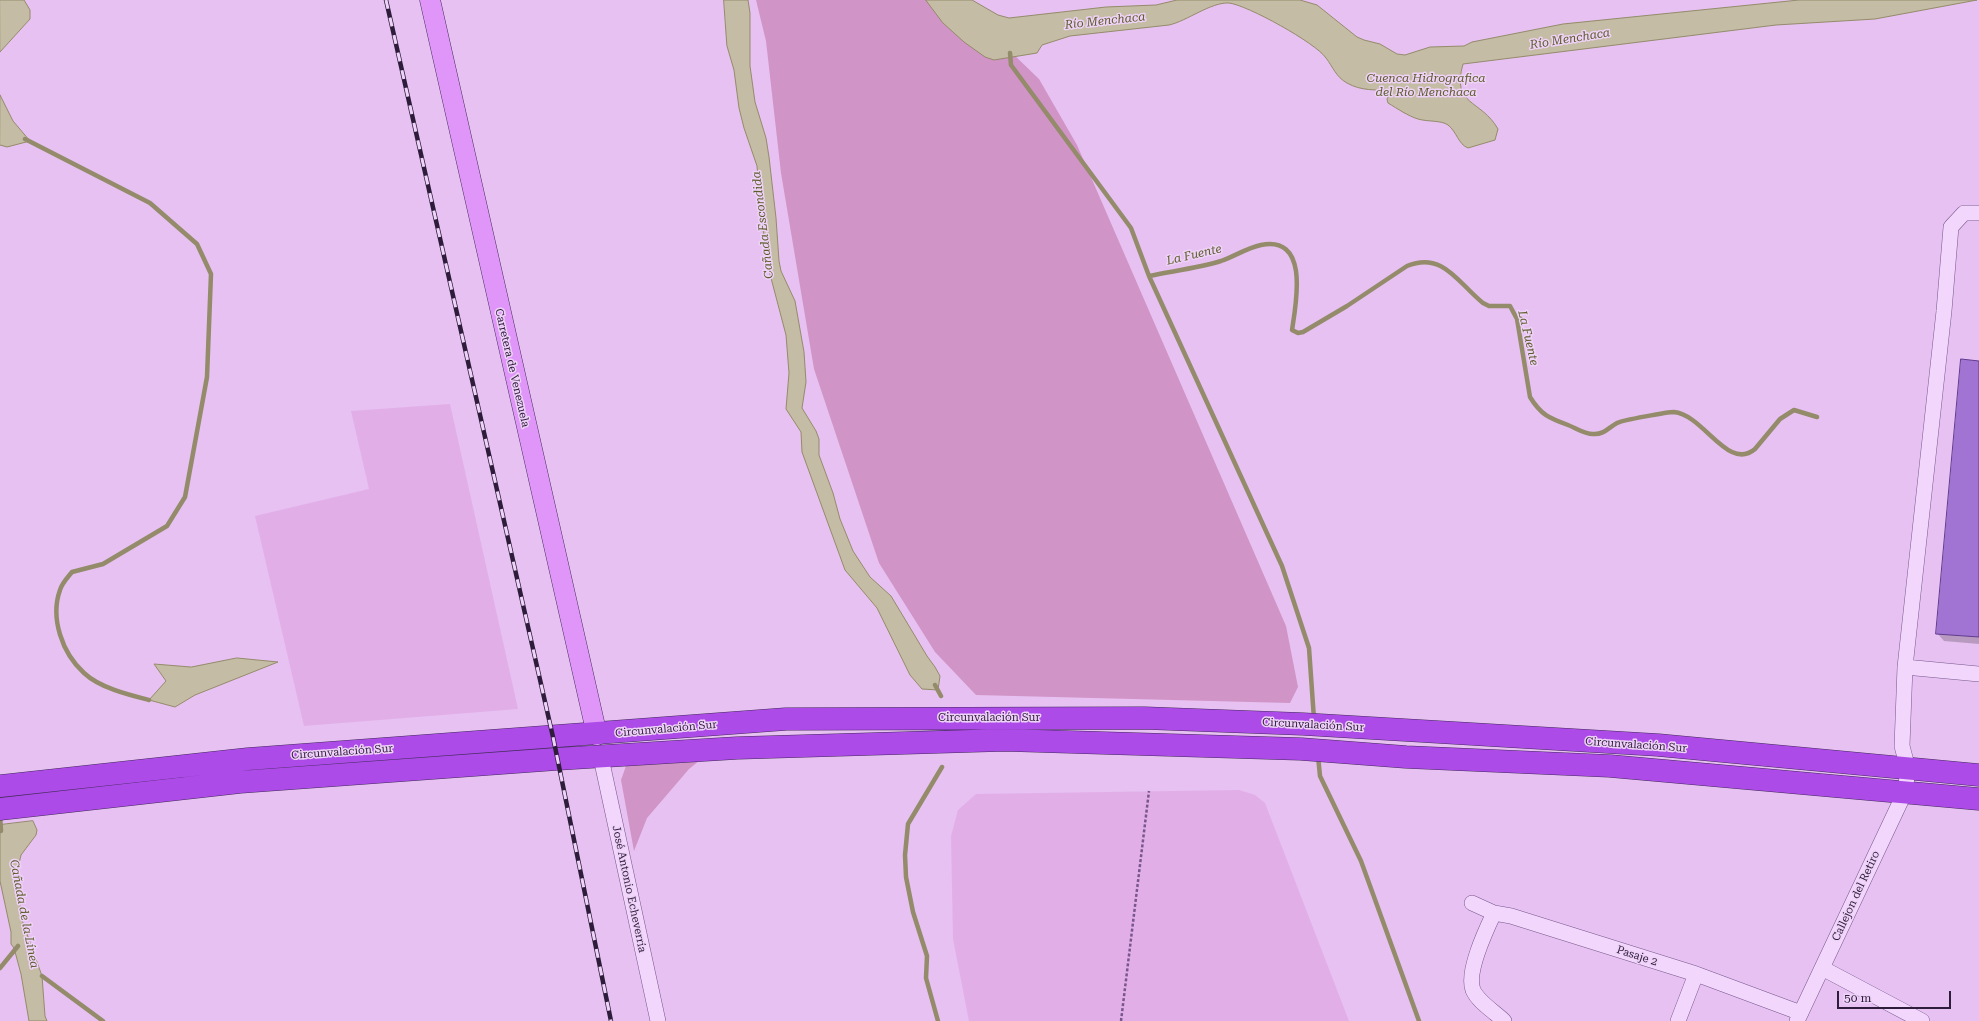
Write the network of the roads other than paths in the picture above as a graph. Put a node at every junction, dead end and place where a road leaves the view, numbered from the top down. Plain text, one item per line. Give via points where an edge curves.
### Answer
1 (430, 0) edge
2 (1979, 212) edge
3 (1904, 667) junction
4 (1979, 674) edge
5 (597, 735) junction
6 (602, 758) junction
7 (1908, 769) junction
8 (1979, 775) edge
9 (0, 786) edge
10 (1905, 792) junction
11 (1979, 799) edge
12 (0, 809) edge
13 (1472, 903) dead end
14 (1494, 913) junction
15 (1822, 968) junction
16 (1696, 974) junction
17 (1799, 1017) edge
18 (658, 1021) edge
19 (1504, 1021) edge
20 (1678, 1021) edge
21 (1922, 1021) edge

1 - 5 main road, Carretera de Venezuela
2 - 3 street via 1964,214 1951,227
3 - 4 street
3 - 7 street via 1902,746
5 - 6 highway
5 - 7 highway, Circunvalación Sur via 786,719 1144,718 1303,724 1658,746
5 - 9 highway, Circunvalación Sur via 248,759
6 - 10 highway, Circunvalación Sur via 737,748 1005,740 1301,748 1406,758 1610,766
6 - 12 highway, Circunvalación Sur via 240,782
6 - 18 street, José Antonio Echeverría
7 - 8 highway, Circunvalación Sur
7 - 10 street, Callejon del Retiro
10 - 11 highway, Circunvalación Sur
10 - 15 street, Callejon del Retiro
13 - 14 street, Pasaje 2
14 - 16 street, Pasaje 2 via 1511,916
14 - 19 street via 1483,938 1471,979 1476,994
15 - 17 street, Callejon del Retiro
15 - 21 street
16 - 17 street, Pasaje 2
16 - 20 street

